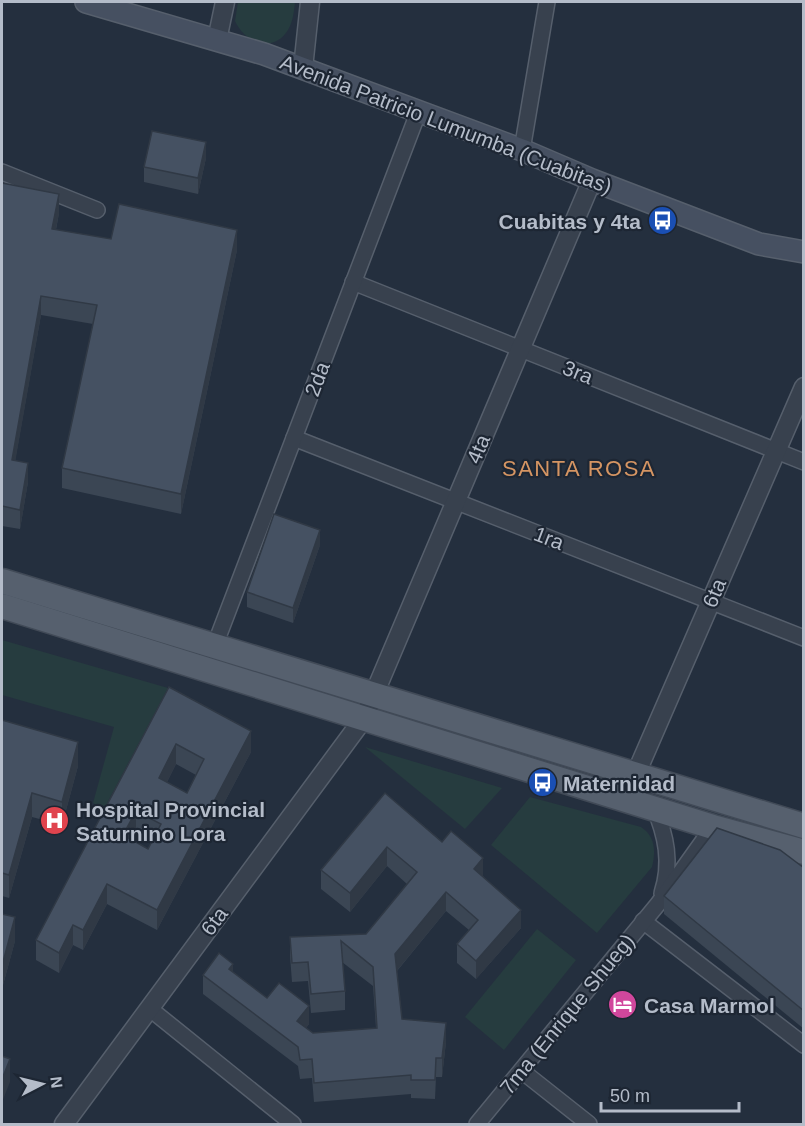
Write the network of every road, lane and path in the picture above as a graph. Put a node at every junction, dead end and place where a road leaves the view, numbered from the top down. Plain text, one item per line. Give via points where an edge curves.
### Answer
1 (86, 2) edge
2 (225, 2) edge
3 (310, 2) edge
4 (547, 2) edge
5 (218, 40) junction
6 (303, 68) junction
7 (418, 113) junction
8 (522, 150) junction
9 (2, 172) edge
10 (592, 180) junction
11 (97, 210) dead end
12 (804, 252) edge
13 (353, 282) junction
14 (520, 349) junction
15 (804, 387) edge
16 (294, 438) junction
17 (775, 451) junction
18 (804, 462) edge
19 (456, 501) junction
20 (2, 581) edge
21 (711, 601) junction
22 (2, 606) edge
23 (804, 638) edge
24 (215, 645) junction
25 (374, 695) junction
26 (364, 718) junction
27 (636, 774) junction
28 (625, 799) junction
29 (654, 807) junction
30 (804, 826) edge
31 (713, 827) junction
32 (804, 852) edge
33 (658, 904) junction
34 (643, 921) junction
35 (149, 1008) junction
36 (804, 1046) edge
37 (522, 1071) junction
38 (64, 1125) edge
39 (293, 1125) edge
40 (477, 1125) edge
41 (589, 1125) edge

1 - 5 main road, Avenida Patricio Lumumba (Cuabitas)
2 - 5 street
3 - 6 street
4 - 8 street
5 - 6 main road, Avenida Patricio Lumumba (Cuabitas)
6 - 7 main road, Avenida Patricio Lumumba (Cuabitas)
7 - 8 main road, Avenida Patricio Lumumba (Cuabitas)
7 - 13 street, 2da
8 - 10 main road, Avenida Patricio Lumumba (Cuabitas)
9 - 11 street
10 - 12 main road, Avenida Patricio Lumumba (Cuabitas) via 759,244
10 - 14 street, 4ta
13 - 14 street, 3ra
13 - 16 street, 2da
14 - 17 street, 3ra
14 - 19 street, 4ta
15 - 17 street, 6ta
16 - 19 street, 1ra
16 - 24 street, 2da
17 - 18 street, 3ra
17 - 21 street, 6ta
19 - 21 street, 1ra
19 - 25 street, 4ta
20 - 24 main road
21 - 23 street, 1ra
21 - 27 street, 6ta
22 - 26 main road
24 - 25 main road
25 - 26 street, 4ta
25 - 27 main road
26 - 28 main road
26 - 35 street, 6ta
27 - 28 street, 6ta
27 - 30 main road
28 - 29 main road
29 - 31 main road
29 - 33 street, 7ma (Enrique Shueg) via 668,851 667,877
31 - 32 main road
31 - 33 street, 7ma (Enrique Shueg)
33 - 34 street, 7ma (Enrique Shueg)
34 - 36 street
34 - 37 street, 7ma (Enrique Shueg)
35 - 38 street, 6ta
35 - 39 street
37 - 40 street, 7ma (Enrique Shueg)
37 - 41 street

